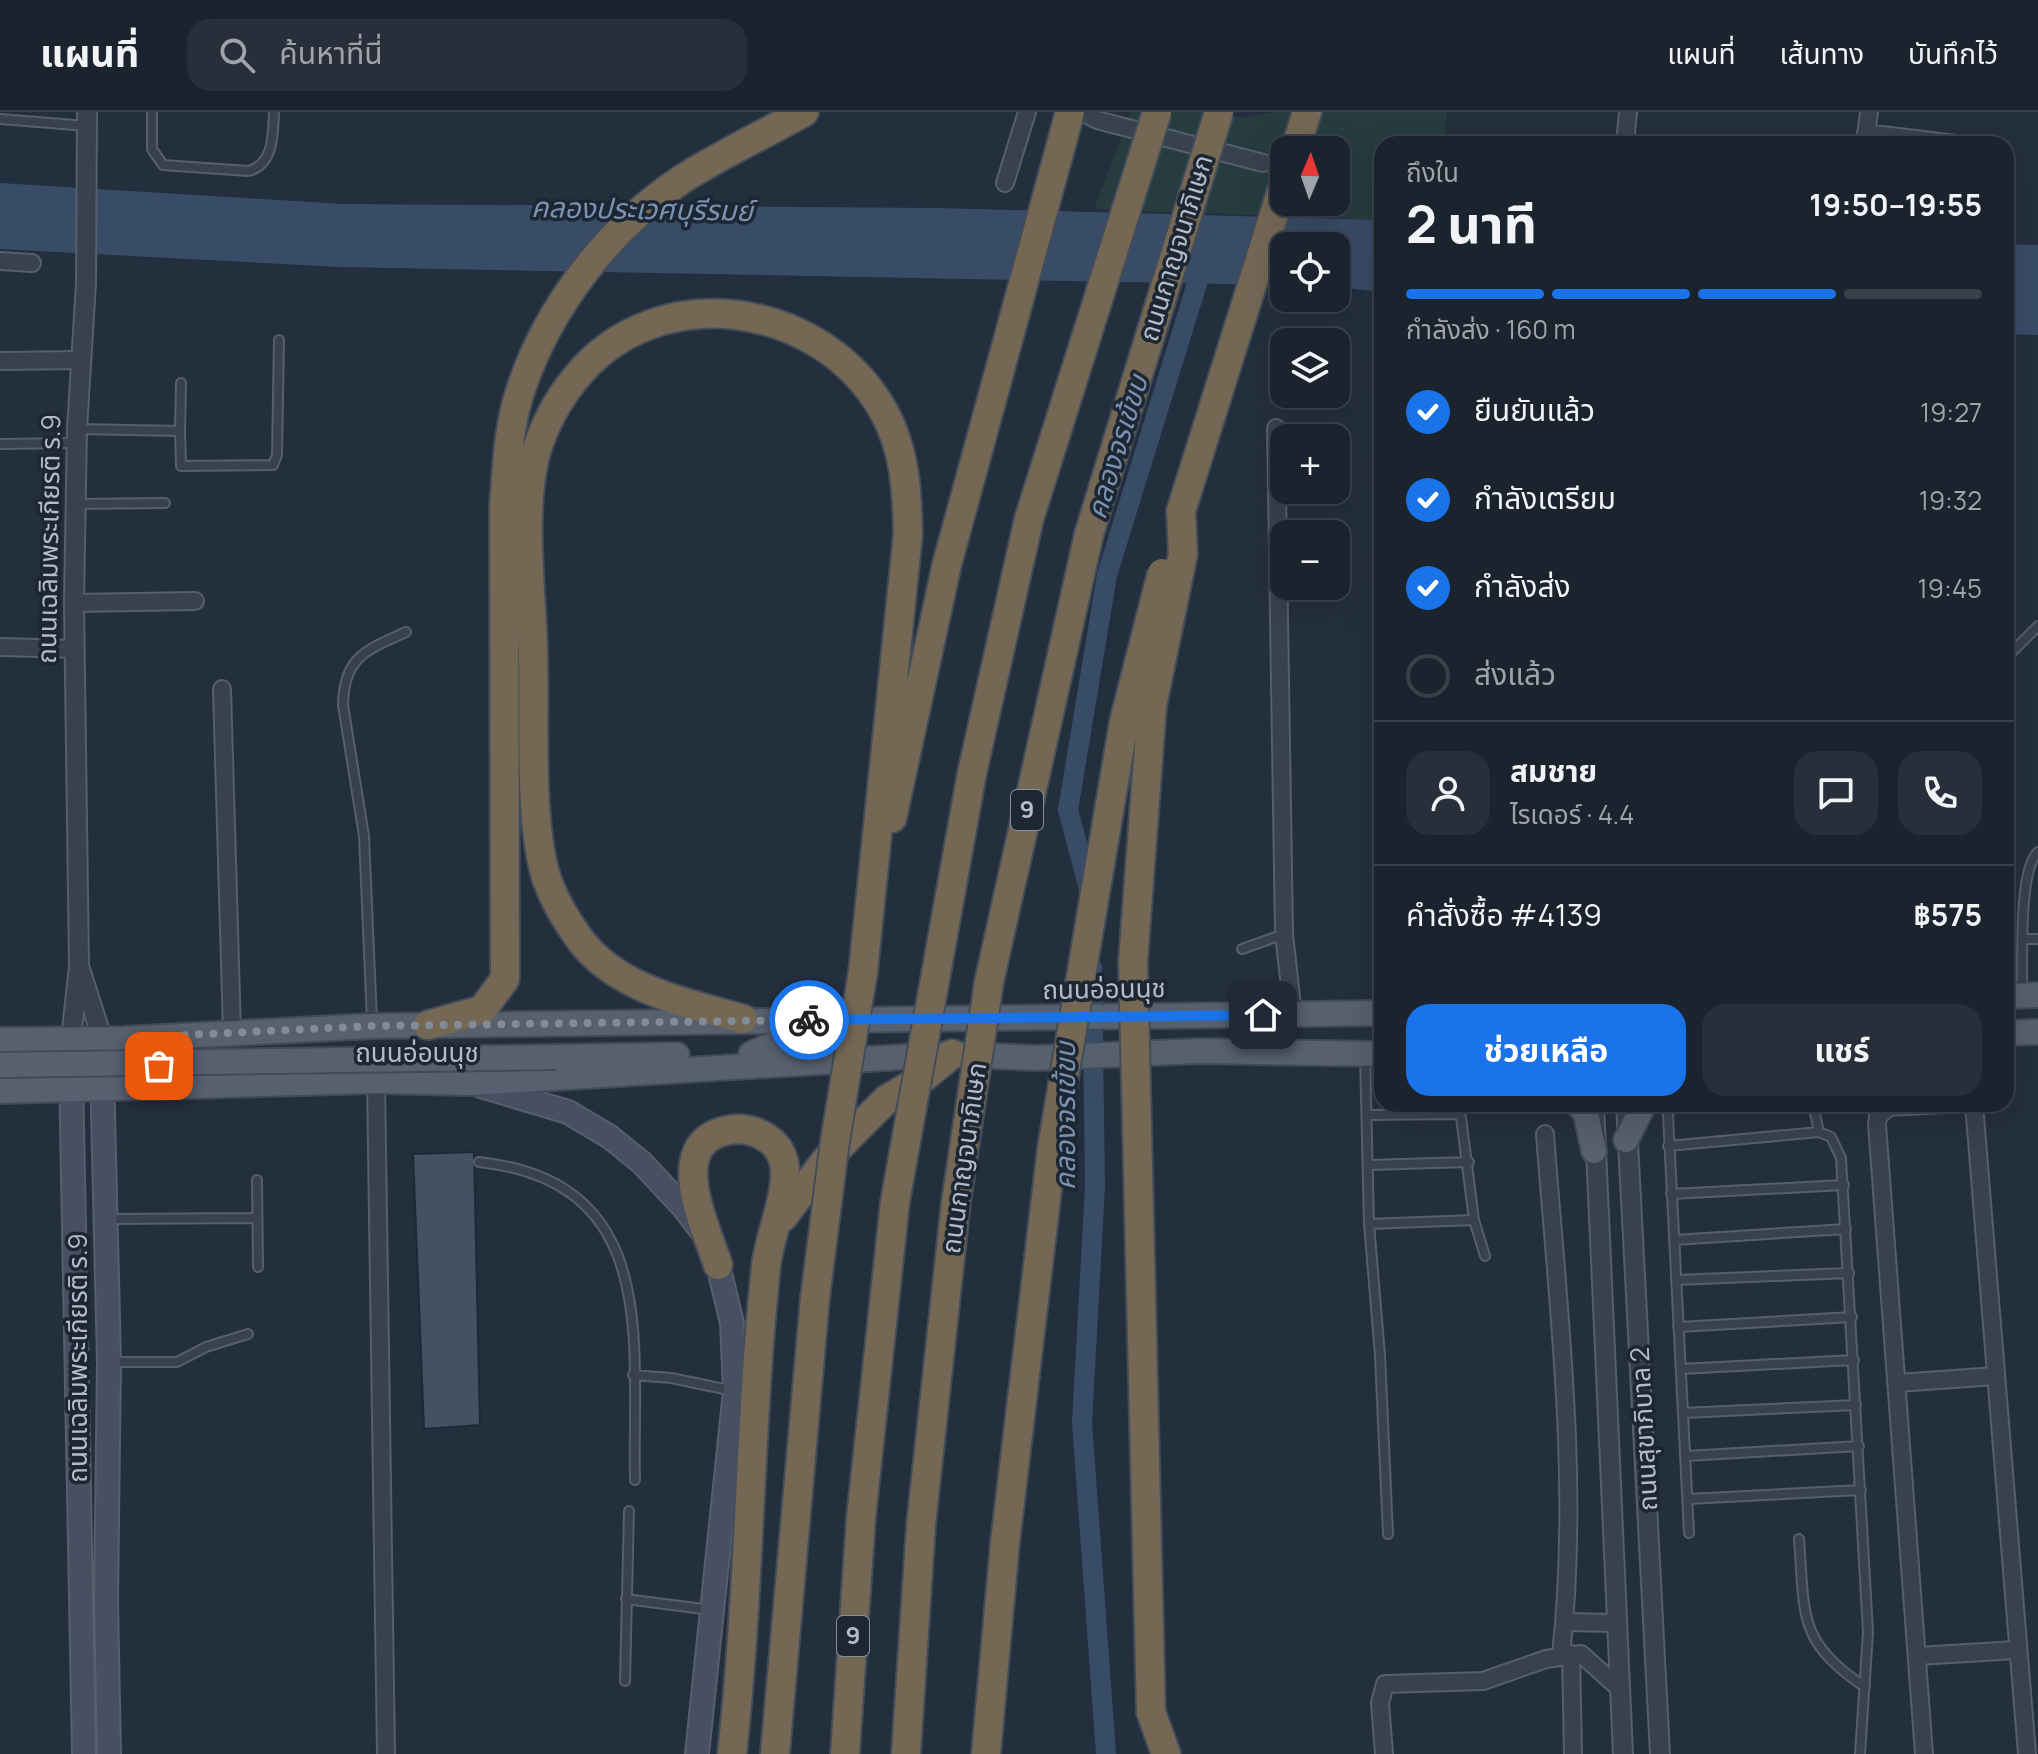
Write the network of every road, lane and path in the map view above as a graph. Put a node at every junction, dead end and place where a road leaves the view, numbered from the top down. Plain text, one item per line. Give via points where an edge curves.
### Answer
1 (152, 112) edge
2 (274, 112) edge
3 (804, 112) edge
4 (1027, 112) edge
5 (1070, 112) edge
6 (1082, 112) edge
7 (1157, 112) edge
8 (1219, 112) edge
9 (1307, 112) edge
10 (1628, 112) edge
11 (1869, 112) edge
12 (0, 119) edge
13 (88, 119) edge
14 (1299, 136) edge
15 (1626, 136) edge
16 (1866, 136) edge
17 (1263, 163) dead end
18 (1005, 183) dead end
19 (1274, 216) edge
20 (0, 261) edge
21 (32, 263) dead end
22 (279, 340) dead end
23 (81, 360) junction
24 (0, 361) edge
25 (181, 383) dead end
26 (180, 431) junction
27 (77, 436) junction
28 (0, 444) edge
29 (165, 503) dead end
30 (76, 504) junction
31 (1277, 504) edge
32 (1181, 511) junction
33 (195, 601) dead end
34 (74, 603) junction
35 (2038, 626) edge
36 (406, 632) dead end
37 (0, 647) edge
38 (74, 649) junction
39 (2014, 650) edge
40 (222, 689) dead end
41 (2038, 852) edge
42 (1284, 934) junction
43 (2024, 939) junction
44 (2038, 939) edge
45 (1242, 949) dead end
46 (79, 966) junction
47 (863, 972) junction
48 (2022, 995) edge
49 (1374, 1013) edge
50 (1293, 1014) junction
51 (743, 1019) junction
52 (826, 1021) junction
53 (428, 1025) junction
54 (372, 1026) junction
55 (232, 1032) junction
56 (2038, 1032) edge
57 (2014, 1033) edge
58 (185, 1035) junction
59 (102, 1038) junction
60 (71, 1039) junction
61 (0, 1040) edge
62 (0, 1049) edge
63 (751, 1054) junction
64 (952, 1054) junction
65 (1373, 1054) edge
66 (834, 1061) junction
67 (0, 1065) edge
68 (376, 1081) junction
69 (469, 1083) junction
70 (183, 1084) junction
71 (0, 1089) edge
72 (71, 1089) junction
73 (103, 1089) junction
74 (1584, 1112) edge
75 (1594, 1112) edge
76 (1626, 1112) edge
77 (1640, 1112) edge
78 (1671, 1112) edge
79 (1815, 1112) edge
80 (1883, 1112) edge
81 (1975, 1112) edge
82 (1367, 1115) junction
83 (1819, 1132) junction
84 (1545, 1134) dead end
85 (1626, 1140) junction
86 (1668, 1146) junction
87 (1594, 1151) junction
88 (479, 1162) dead end
89 (1469, 1162) junction
90 (1369, 1165) junction
91 (257, 1180) dead end
92 (1844, 1185) junction
93 (1671, 1194) junction
94 (256, 1218) junction
95 (105, 1219) junction
96 (1474, 1220) junction
97 (1369, 1224) junction
98 (1846, 1229) junction
99 (772, 1235) junction
100 (1674, 1240) junction
101 (1485, 1256) dead end
102 (718, 1265) junction
103 (258, 1267) dead end
104 (1849, 1273) junction
105 (1676, 1280) junction
106 (1852, 1317) junction
107 (1678, 1327) junction
108 (248, 1334) dead end
109 (1854, 1360) junction
110 (109, 1362) junction
111 (1681, 1369) junction
112 (633, 1375) junction
113 (1995, 1376) junction
114 (1898, 1383) junction
115 (735, 1391) junction
116 (1856, 1405) junction
117 (1683, 1413) junction
118 (1859, 1446) junction
119 (1686, 1456) junction
120 (635, 1480) dead end
121 (1861, 1490) junction
122 (1688, 1499) junction
123 (629, 1511) dead end
124 (1689, 1533) dead end
125 (1388, 1534) dead end
126 (1799, 1539) dead end
127 (626, 1599) junction
128 (712, 1611) junction
129 (1565, 1622) junction
130 (1615, 1623) junction
131 (2016, 1650) junction
132 (1566, 1654) junction
133 (1918, 1656) junction
134 (625, 1681) dead end
135 (1865, 1687) junction
136 (1619, 1688) junction
137 (84, 1754) edge
138 (109, 1754) edge
139 (386, 1754) edge
140 (697, 1754) edge
141 (732, 1754) edge
142 (775, 1754) edge
143 (845, 1754) edge
144 (906, 1754) edge
145 (986, 1754) edge
146 (1166, 1754) edge
147 (1384, 1754) edge
148 (1573, 1754) edge
149 (1623, 1754) edge
150 (1660, 1754) edge
151 (1860, 1754) edge
152 (1924, 1754) edge
153 (2027, 1754) edge

1 - 2 lane via 152,149 163,165 248,171 261,166 267,156
3 - 53 highway via 680,181 639,214 562,304 522,386 510,435 504,507 505,979 482,1010
4 - 18 street
5 - 47 highway via 947,564
6 - 17 street
7 - 143 highway, 9, bridge via 1029,519 972,773 895,1202 861,1518
8 - 144 highway, ถนนกาญจนาภิเษก / 9, bridge via 1089,534 989,982 956,1202 921,1525
9 - 14 highway
10 - 15 street
11 - 16 street
12 - 13 lane
13 - 23 street, ถนนเฉลิมพระเกียรติ ร.9
19 - 32 highway
20 - 21 street
22 - 26 lane via 273,465 181,466
23 - 24 street
23 - 27 street, ถนนเฉลิมพระเกียรติ ร.9
25 - 26 lane
26 - 27 lane
27 - 28 lane
27 - 30 street, ถนนเฉลิมพระเกียรติ ร.9
29 - 30 lane
30 - 34 street, ถนนเฉลิมพระเกียรติ ร.9
31 - 42 street
32 - 145 highway, bridge via 1124,722 1052,1148
32 - 146 highway, bridge via 1183,554 1152,706 1133,961 1151,1712
33 - 34 street
34 - 38 street, ถนนเฉลิมพระเกียรติ ร.9
35 - 39 lane
36 - 54 lane via 365,650 343,685 364,836
37 - 38 street
38 - 46 street, ถนนเฉลิมพระเกียรติ ร.9
40 - 55 street
41 - 43 lane via 2026,879
42 - 45 lane
42 - 50 street
43 - 44 lane
43 - 48 lane
46 - 59 street, ถนนเฉลิมพระเกียรติ ร.9
46 - 60 street, ถนนเฉลิมพระเกียรติ ร.9
47 - 51 highway via 908,534 899,443 864,382 814,342 745,315 705,311 672,316 634,332 575,378 552,412 536,454 530,507 537,820 547,879 577,936 614,971 654,993
47 - 142 highway, bridge via 821,1242
49 - 50 main road, ถนนอ่อนนุช
50 - 52 main road, ถนนอ่อนนุช, bridge
51 - 52 main road, ถนนอ่อนนุช
51 - 53 main road, ถนนอ่อนนุช
52 - 63 main road, ถนนอ่อนนุช
53 - 54 main road, ถนนอ่อนนุช
54 - 55 main road, ถนนอ่อนนุช
55 - 58 main road, ถนนอ่อนนุช
56 - 57 main road
58 - 59 main road, ถนนอ่อนนุช
58 - 70 main road via 163,1049 159,1066 170,1081
59 - 60 main road, ถนนอ่อนนุช
59 - 73 main road, ถนนเฉลิมพระเกียรติ ร.9
60 - 61 main road, ถนนอ่อนนุช
60 - 72 main road, ถนนเฉลิมพระเกียรติ ร.9
62 - 71 main road via 11,1065
63 - 66 main road, ถนนอ่อนนุช
63 - 67 main road, ถนนอ่อนนุช, bridge
64 - 65 main road, ถนนอ่อนนุช, bridge
64 - 66 main road, ถนนอ่อนนุช
64 - 99 highway via 887,1099 839,1146 803,1187
65 - 82 lane
66 - 69 main road, ถนนอ่อนนุช
68 - 69 main road, ถนนอ่อนนุช
68 - 70 main road, ถนนอ่อนนุช
68 - 139 street
69 - 102 main road via 568,1112 610,1137 684,1208
70 - 73 main road, ถนนอ่อนนุช
71 - 72 main road, ถนนอ่อนนุช
72 - 73 main road, ถนนอ่อนนุช
72 - 137 main road, ถนนเฉลิมพระเกียรติ ร.9
73 - 95 main road, ถนนเฉลิมพระเกียรติ ร.9
74 - 87 main road
75 - 87 street, ถนนสุขาภิบาล 2
76 - 85 street, ถนนสุขาภิบาล 2
77 - 85 main road
78 - 86 lane
79 - 83 lane
80 - 114 street via 1878,1116
81 - 113 street
82 - 89 lane via 1457,1114
82 - 90 lane
83 - 86 lane
83 - 92 lane via 1837,1145
84 - 129 street via 1569,1453
85 - 150 street, ถนนสุขาภิบาล 2
86 - 93 lane
87 - 130 street, ถนนสุขาภิบาล 2
88 - 112 lane via 518,1166 545,1176 600,1222 621,1255 627,1277
89 - 90 lane
89 - 96 lane
90 - 97 lane
91 - 94 lane
92 - 93 lane
92 - 98 lane
93 - 100 lane
94 - 95 lane
94 - 103 lane
95 - 110 main road, ถนนเฉลิมพระเกียรติ ร.9
96 - 97 lane
96 - 101 lane
97 - 125 lane
98 - 100 lane
98 - 104 lane
99 - 102 highway via 785,1176 779,1151 751,1131 721,1132 703,1145 691,1170
99 - 141 highway
100 - 105 lane
102 - 115 main road via 732,1323
104 - 105 lane
104 - 106 lane
105 - 107 lane
106 - 107 lane
106 - 109 lane
107 - 111 lane
108 - 110 lane via 177,1362
109 - 111 lane
109 - 116 lane
110 - 138 main road, ถนนเฉลิมพระเกียรติ ร.9
111 - 117 lane
112 - 115 lane
112 - 120 lane
113 - 114 street
113 - 131 street
114 - 133 street
115 - 128 main road
116 - 117 lane
116 - 118 lane
117 - 119 lane
118 - 119 lane
118 - 121 lane
119 - 122 lane
121 - 122 lane
121 - 135 lane via 1868,1632
122 - 124 lane
123 - 127 lane
126 - 135 lane via 1805,1612 1816,1645 1833,1665
127 - 128 lane
127 - 134 lane
128 - 140 main road
129 - 130 street
129 - 132 street
130 - 136 street, ถนนสุขาภิบาล 2
131 - 133 street
131 - 153 street
132 - 136 street via 1581,1654
132 - 147 street via 1483,1681 1385,1684 1380,1703
132 - 148 street
133 - 152 street
135 - 151 lane
136 - 149 street, ถนนสุขาภิบาล 2

